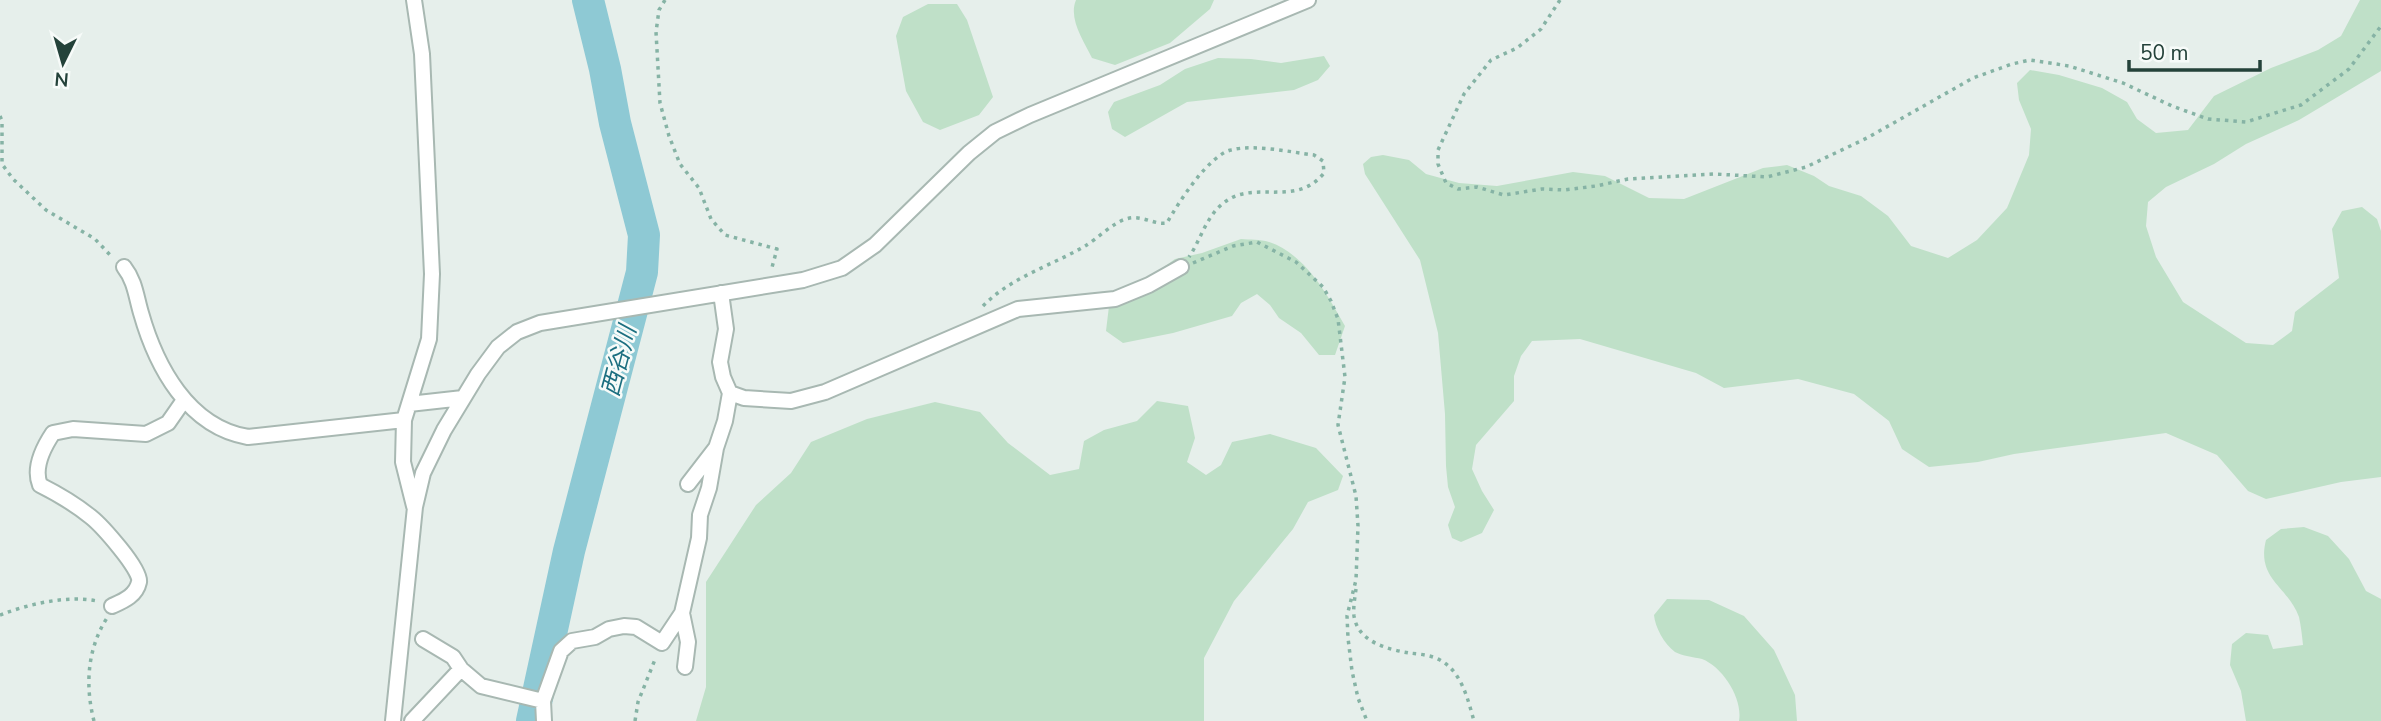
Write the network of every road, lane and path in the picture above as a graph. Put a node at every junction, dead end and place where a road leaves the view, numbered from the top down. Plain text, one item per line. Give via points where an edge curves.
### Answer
1 (414, 0) edge
2 (665, 0) edge
3 (1308, 0) edge
4 (1560, 0) edge
5 (2381, 26) edge
6 (0, 116) edge
7 (124, 267) joint
8 (1181, 267) junction
9 (766, 286) junction
10 (721, 293) junction
11 (982, 308) dead end
12 (730, 393) junction
13 (463, 398) junction
14 (184, 400) junction
15 (409, 404) junction
16 (404, 420) junction
17 (716, 448) junction
18 (688, 484) dead end
19 (415, 507) junction
20 (1356, 580) junction
21 (112, 606) junction
22 (682, 613) junction
23 (0, 615) edge
24 (423, 639) dead end
25 (662, 643) junction
26 (685, 667) dead end
27 (461, 668) junction
28 (536, 699) junction
29 (94, 721) edge
30 (393, 721) edge
31 (412, 721) edge
32 (544, 721) edge
33 (635, 721) edge
34 (1367, 721) edge
35 (1474, 721) edge

1 - 15 street via 422,54 432,274 431,316
2 - 9 path via 656,32 660,103 669,136 680,164 699,188 710,219 725,235 777,248
3 - 9 street via 995,132 875,245 842,268
4 - 5 path via 1541,29 1517,48 1491,60 1464,94 1438,150 1446,183 1504,195 1628,179 1715,174 1767,177 1806,167 1867,138 1973,78 2030,60 2123,83 2208,119 2246,122 2301,106 2349,69
6 - 7 path via 2,164 13,179 46,210 95,239
7 - 14 street via 132,278 155,353
8 - 11 path via 1220,206 1239,194 1299,192 1324,173 1323,161 1314,155 1248,148 1217,156 1167,223 1125,219 1058,262 995,293
8 - 12 street via 1115,299 1018,309 825,392 791,401
8 - 20 path via 1233,246 1257,242 1296,262 1331,301 1338,319 1345,377 1338,425 1356,496
9 - 10 street
10 - 12 street via 726,329 720,362
10 - 13 street via 540,323 517,332 498,347
12 - 17 street
13 - 15 street
13 - 19 street via 423,473
14 - 16 street via 230,434 248,438
14 - 21 street via 167,423 146,434 73,429 53,433 44,447 37,477 40,485 93,518 138,574 134,593
15 - 16 street
16 - 19 street via 403,462
17 - 18 street
17 - 22 street
19 - 30 street
20 - 34 path via 1347,616 1348,638 1358,698
20 - 35 path via 1354,616 1359,630 1373,643 1442,661 1465,691
21 - 23 path via 102,601 65,601 24,606
21 - 29 path via 91,652
22 - 25 street
22 - 26 street via 688,642
24 - 27 street via 453,657
25 - 28 street via 636,627 624,626 572,641 561,651
25 - 33 path
27 - 28 street via 481,686
27 - 31 street
28 - 32 street

